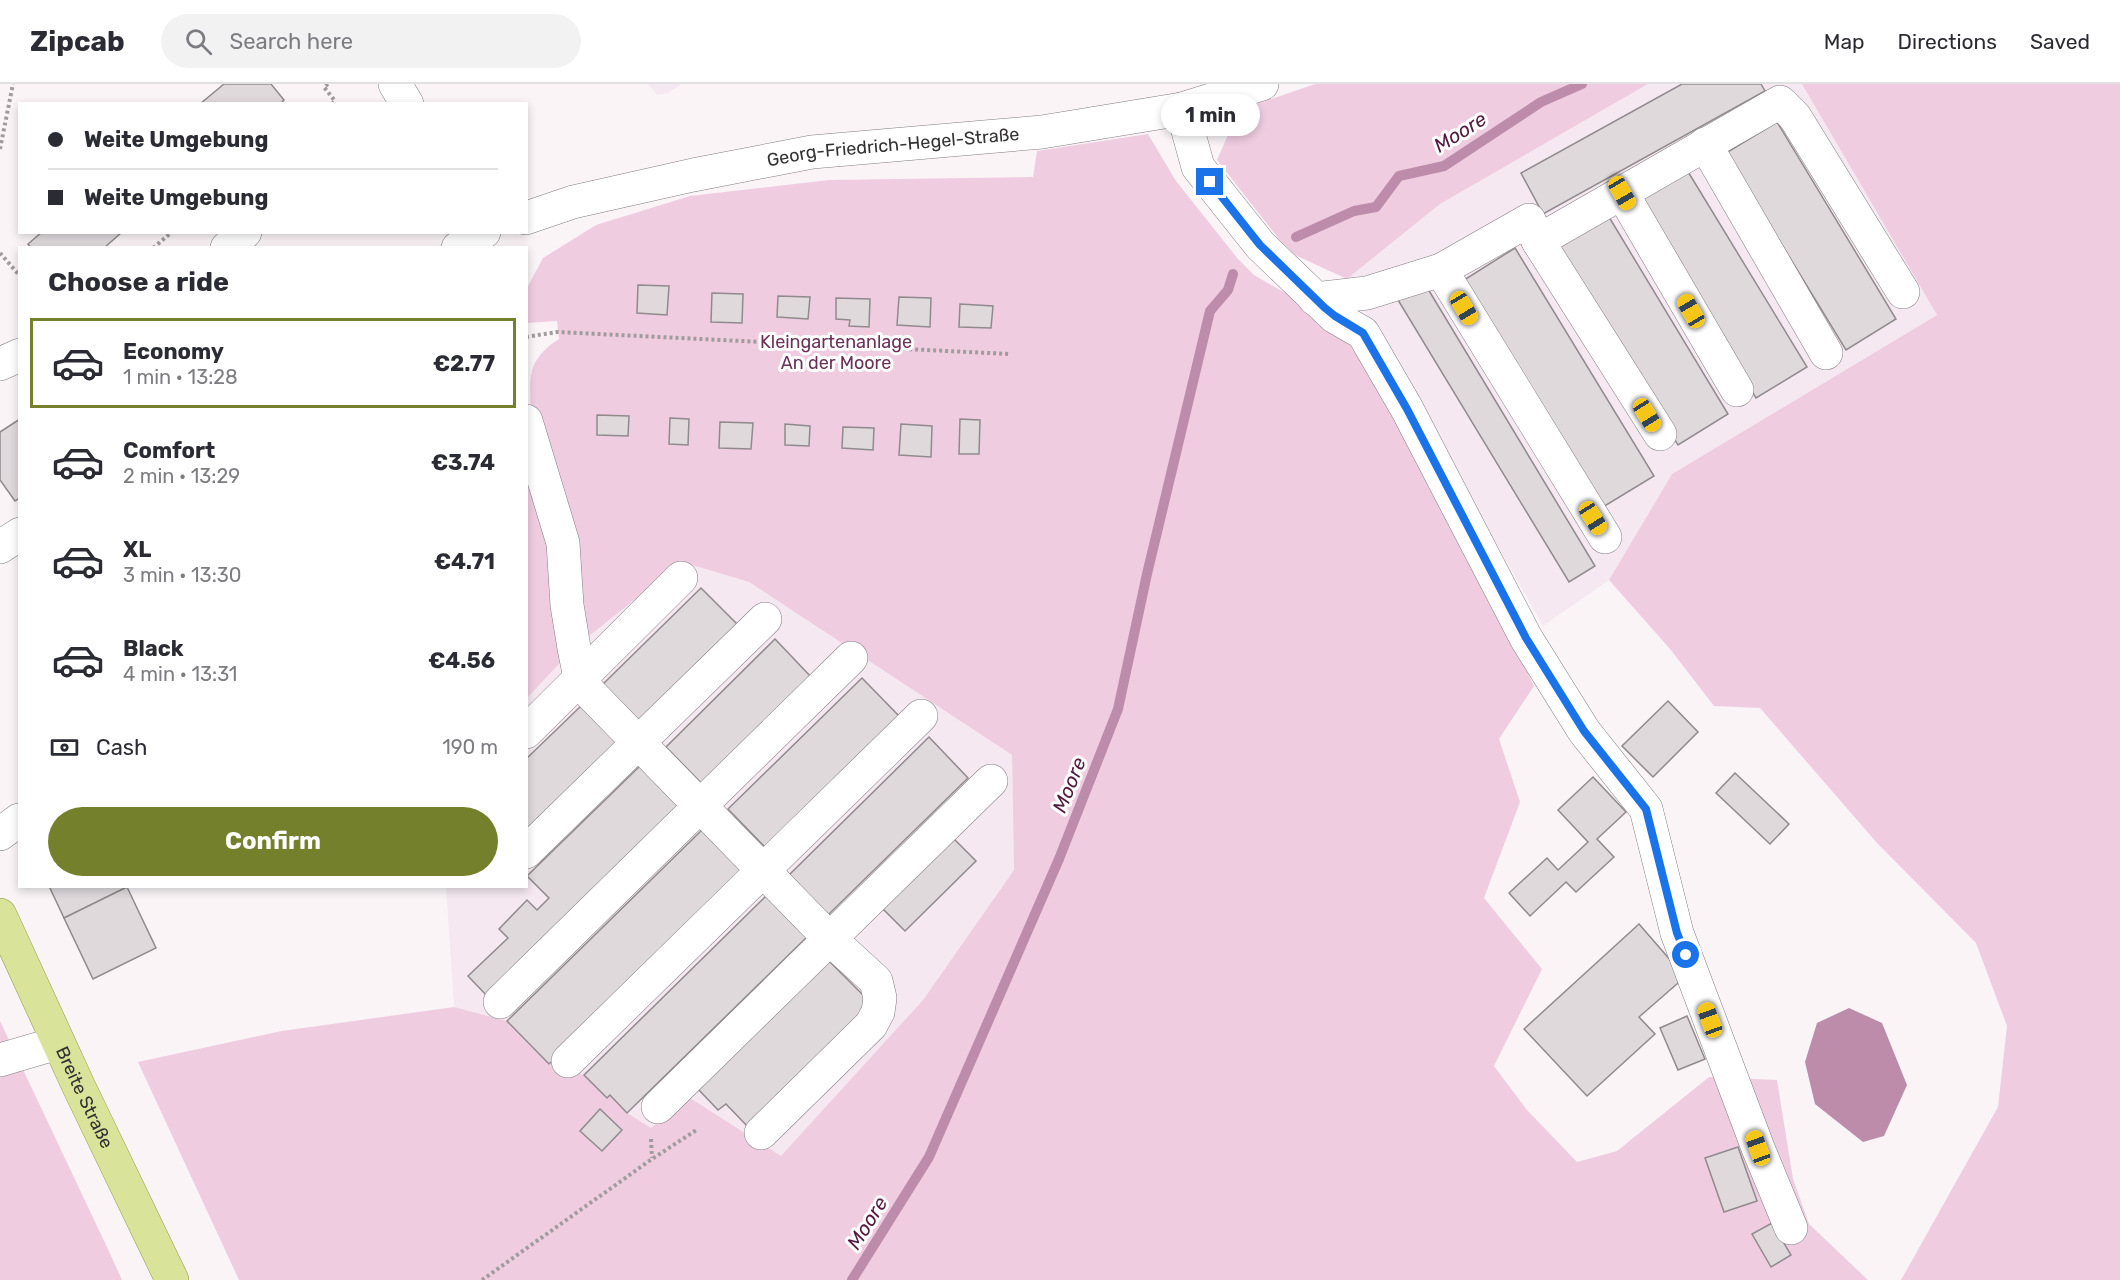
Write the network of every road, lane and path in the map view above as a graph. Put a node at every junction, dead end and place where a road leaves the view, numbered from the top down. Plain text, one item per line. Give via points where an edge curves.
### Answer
1 (13, 84) edge
2 (328, 84) edge
3 (1262, 84) edge
4 (334, 102) edge
5 (1182, 109) junction
6 (1706, 144) junction
7 (0, 149) edge
8 (1622, 193) junction
9 (528, 217) edge
10 (170, 234) edge
11 (243, 234) edge
12 (482, 234) edge
13 (1538, 242) junction
14 (155, 246) edge
15 (229, 246) edge
16 (462, 246) edge
17 (0, 253) edge
18 (1441, 270) junction
19 (18, 274) edge
20 (1903, 292) dead end
21 (1315, 299) junction
22 (528, 337) edge
23 (1826, 353) dead end
24 (1009, 354) dead end
25 (18, 356) edge
26 (0, 364) edge
27 (1737, 390) dead end
28 (528, 429) edge
29 (1660, 434) dead end
30 (18, 535) edge
31 (1605, 537) dead end
32 (0, 548) edge
33 (681, 578) dead end
34 (765, 619) dead end
35 (851, 658) dead end
36 (580, 678) junction
37 (921, 716) dead end
38 (528, 730) edge
39 (639, 743) junction
40 (991, 782) dead end
41 (700, 806) junction
42 (18, 821) edge
43 (0, 834) edge
44 (528, 850) edge
45 (764, 870) junction
46 (0, 915) edge
47 (830, 939) junction
48 (500, 1002) dead end
49 (58, 1043) junction
50 (0, 1060) edge
51 (568, 1061) dead end
52 (654, 1119) joint
53 (698, 1129) dead end
54 (761, 1133) dead end
55 (652, 1159) junction
56 (1791, 1228) dead end
57 (172, 1280) edge
58 (482, 1280) edge

1 - 7 path
2 - 4 path via 324,87
3 - 5 street, Georg-Friedrich-Hegel-Straße
5 - 9 street, Georg-Friedrich-Hegel-Straße via 1042,132 812,152 573,202
5 - 21 street via 1198,167 1260,245
6 - 8 street
6 - 20 street via 1780,102 1795,117
6 - 23 street
8 - 13 street
8 - 27 street
10 - 14 path
11 - 15 street
12 - 16 street
13 - 18 street via 1529,220
13 - 29 street
17 - 19 path
18 - 21 street via 1367,293
18 - 31 street
21 - 56 street via 1363,333 1526,638 1584,731 1646,809 1677,933
22 - 24 path via 557,332
25 - 26 street
28 - 36 street via 563,543 567,605
30 - 32 street
33 - 36 street
34 - 39 street
35 - 41 street
36 - 38 street
36 - 39 street
37 - 45 street
39 - 41 street
39 - 44 street
40 - 47 street
41 - 45 street
41 - 48 street
42 - 43 street
45 - 47 street
45 - 51 street
46 - 49 main road, Breite Straße
47 - 52 street
47 - 54 street via 876,981 878,1012 871,1025
49 - 50 street
49 - 57 main road, Breite Straße
52 - 55 path
53 - 55 path
55 - 58 path

